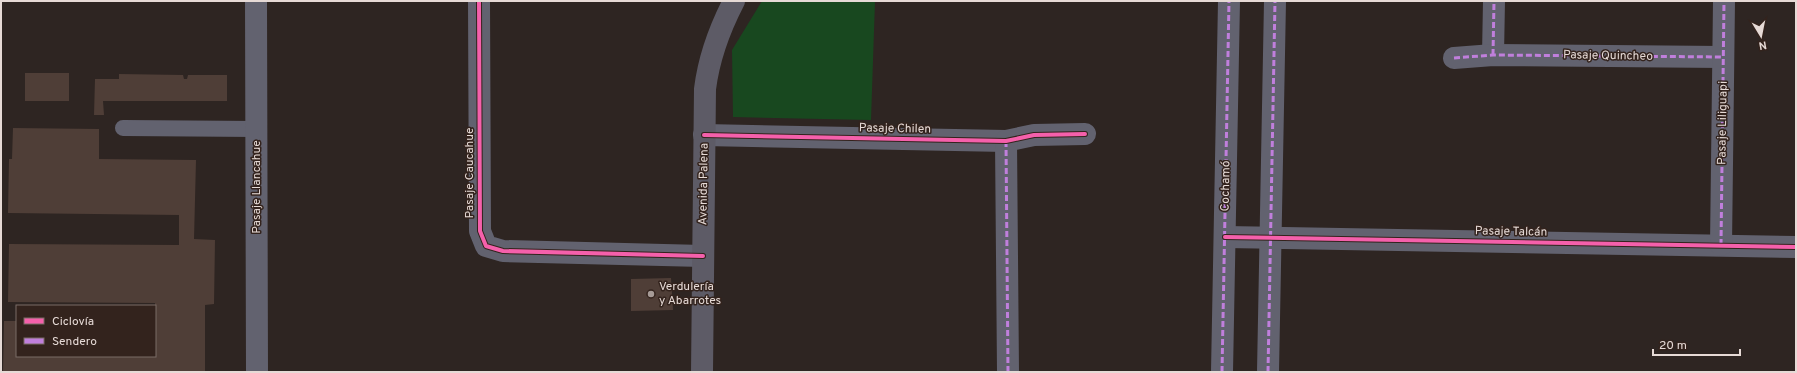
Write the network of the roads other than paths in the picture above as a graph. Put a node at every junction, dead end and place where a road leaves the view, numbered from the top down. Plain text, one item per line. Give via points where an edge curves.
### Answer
1 (256, 1) edge
2 (479, 1) edge
3 (734, 1) edge
4 (1229, 1) edge
5 (1275, 1) edge
6 (1494, 1) edge
7 (1724, 1) edge
8 (1493, 55) junction
9 (1454, 58) dead end
10 (1723, 58) junction
11 (123, 128) dead end
12 (256, 129) junction
13 (1085, 134) dead end
14 (704, 135) junction
15 (1006, 141) junction
16 (1225, 237) junction
17 (1270, 238) junction
18 (1722, 245) junction
19 (1796, 247) edge
20 (703, 256) junction
21 (257, 372) edge
22 (702, 372) edge
23 (1008, 372) edge
24 (1222, 372) edge
25 (1268, 372) edge

1 - 12 street, Pasaje Llancahue
2 - 20 street, Pasaje Caucahue via 480,231 486,246 503,251
3 - 14 street, Avenida Palena via 722,23 711,55 705,89
4 - 16 street, Cochamó
5 - 17 street
6 - 8 street
7 - 10 street, Pasaje Liliguapi
8 - 9 street, Pasaje Quincheo
8 - 10 street, Pasaje Quincheo
10 - 18 street, Pasaje Liliguapi
11 - 12 lane
12 - 21 street, Pasaje Llancahue
13 - 15 street, Pasaje Chilen via 1034,135
14 - 15 street, Pasaje Chilen
14 - 20 street, Avenida Palena
15 - 23 street
16 - 17 street, Pasaje Talcán
16 - 24 street, Cochamó
17 - 18 street, Pasaje Talcán
17 - 25 street
18 - 19 street, Pasaje Talcán
20 - 22 street, Avenida Palena

